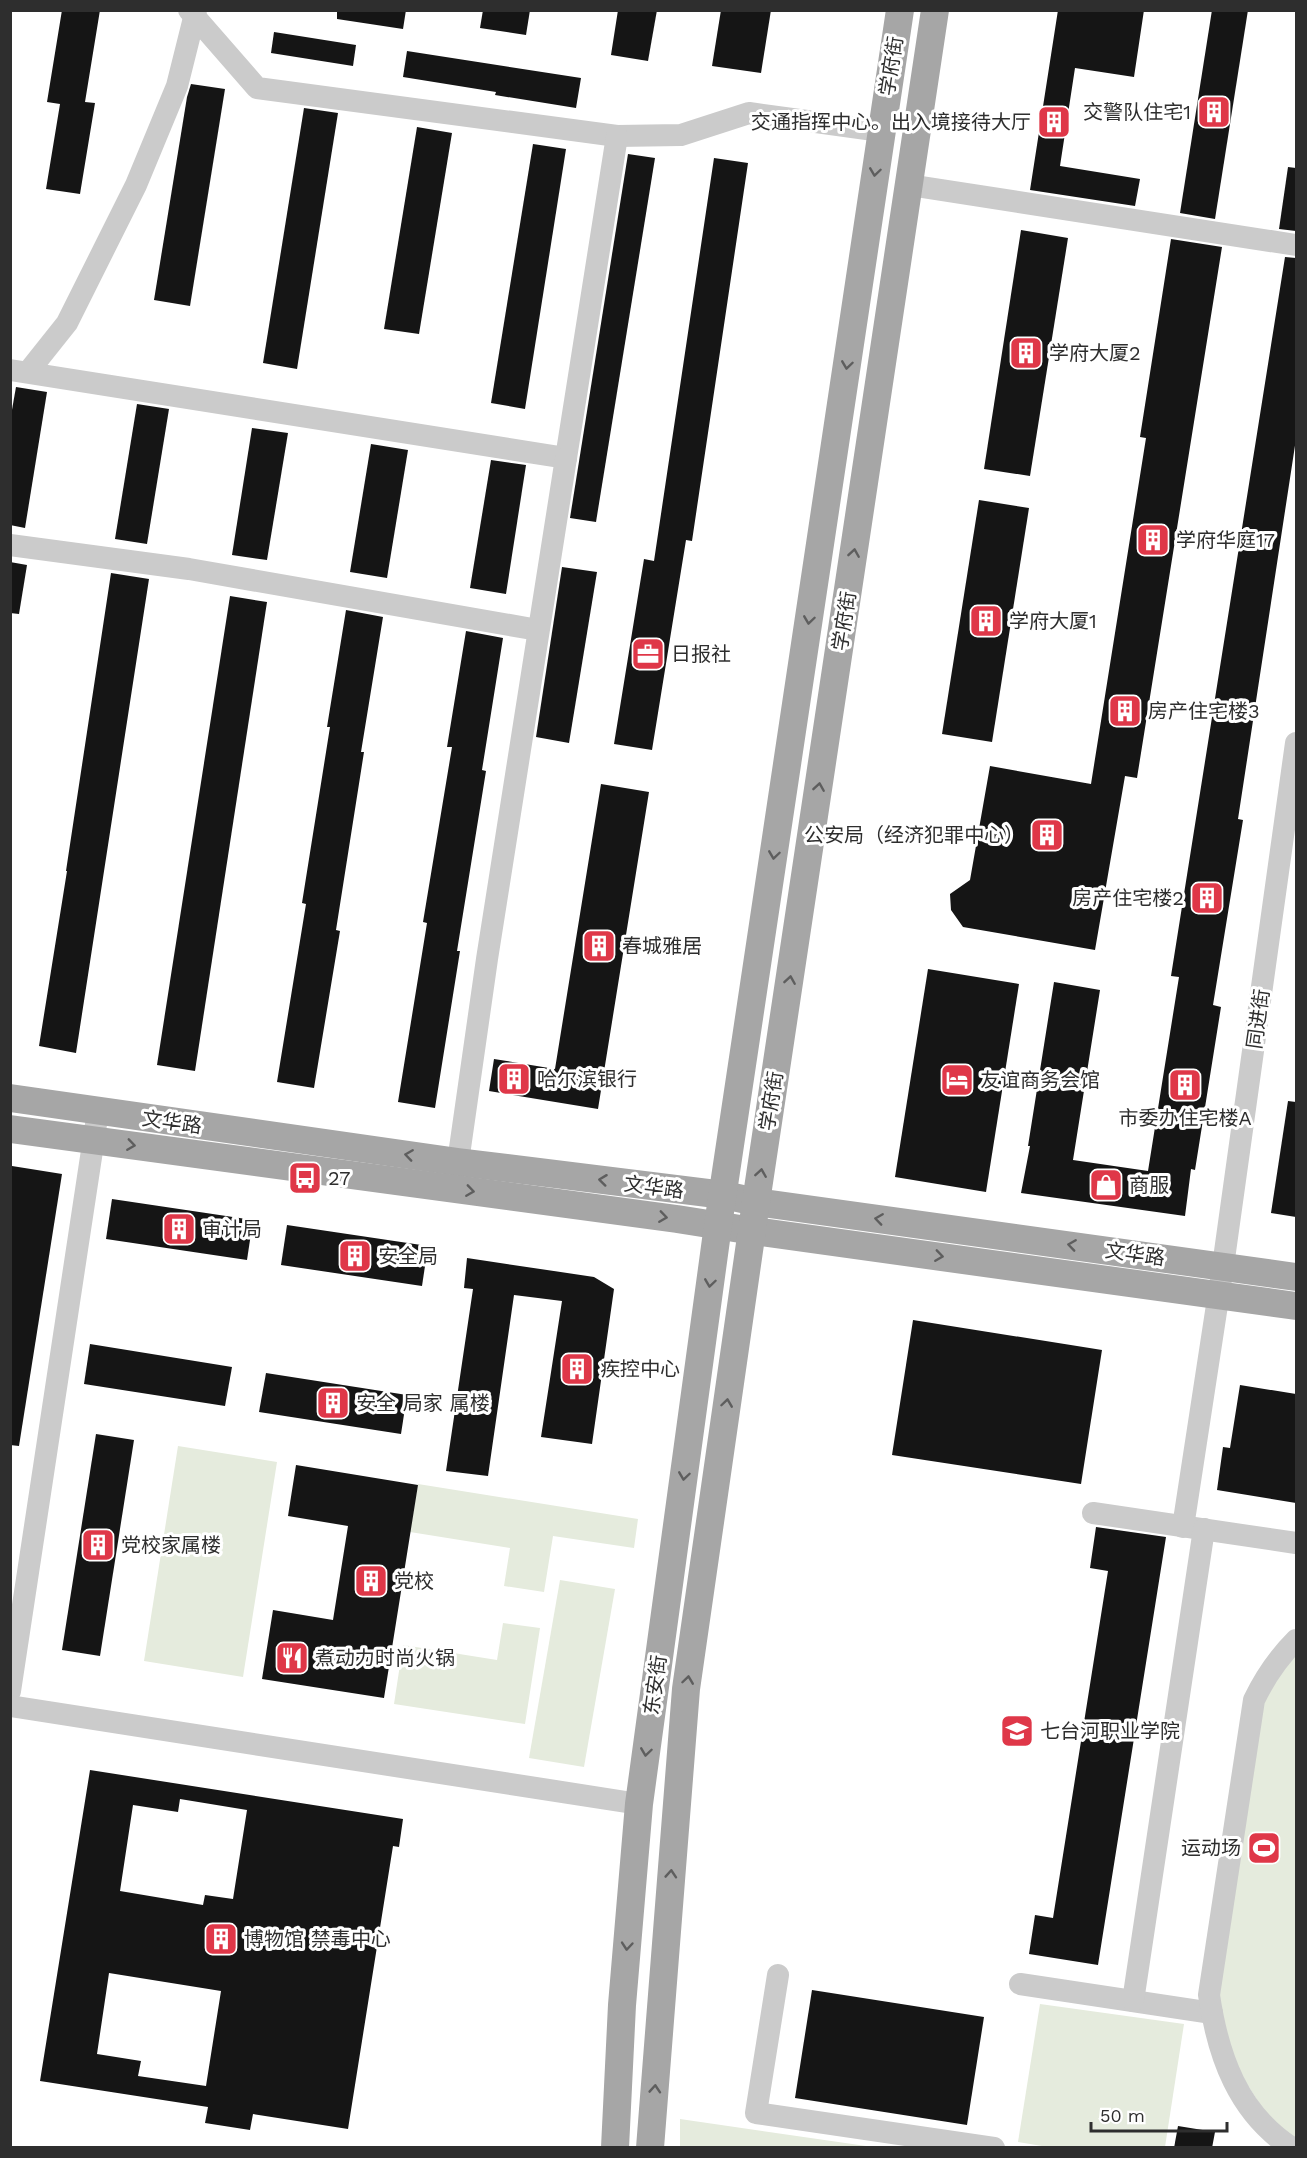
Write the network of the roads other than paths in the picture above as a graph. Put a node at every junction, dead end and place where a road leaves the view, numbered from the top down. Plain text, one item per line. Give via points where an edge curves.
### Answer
1 (900, 10) edge
2 (935, 10) edge
3 (193, 13) edge
4 (881, 131) junction
5 (617, 136) junction
6 (909, 185) junction
7 (1296, 245) edge
8 (19, 371) edge
9 (566, 458) junction
10 (10, 545) edge
11 (538, 630) junction
12 (1296, 743) edge
13 (10, 1098) edge
14 (98, 1111) junction
15 (10, 1129) edge
16 (95, 1140) junction
17 (458, 1162) junction
18 (724, 1195) junction
19 (756, 1202) junction
20 (718, 1225) junction
21 (753, 1231) junction
22 (1223, 1266) junction
23 (1296, 1277) edge
24 (1218, 1294) junction
25 (1296, 1306) edge
26 (1093, 1513) dead end
27 (1193, 1528) junction
28 (1296, 1543) edge
29 (1296, 1640) edge
30 (10, 1691) edge
31 (10, 1706) edge
32 (639, 1804) junction
33 (778, 1975) dead end
34 (1020, 1984) dead end
35 (1133, 2001) junction
36 (1212, 2013) junction
37 (615, 2148) edge
38 (650, 2148) edge
39 (994, 2148) edge
40 (1292, 2148) edge

1 - 4 main road, 学府街
2 - 6 main road, 学府街
3 - 5 street via 257,88
3 - 8 street via 177,86 136,185 67,323
4 - 5 street via 749,113 681,135
4 -> 18 main road, 学府街
5 - 9 street
6 - 7 street
19 -> 6 main road, 学府街
8 - 9 street
9 - 11 street
10 - 11 street via 189,569
11 - 17 street
12 - 22 street, 同进街
13 - 14 main road, 文华路
14 - 16 street
17 -> 14 main road, 文华路
15 - 16 main road, 文华路
16 -> 20 main road, 文华路
16 - 30 street
18 -> 17 main road, 文华路
18 - 19 main road, 文华路
18 - 20 main road, 学府街
19 - 21 main road, 学府街
22 -> 19 main road, 文华路
20 - 21 main road, 文华路
20 -> 32 main road, 东安街
21 -> 24 main road, 文华路
38 -> 21 main road, 东安街 via 686,1689
22 - 23 main road, 文华路
22 - 24 street, 同进街
24 - 25 main road, 文华路
24 - 27 street, 同进街
26 - 27 street
27 - 28 street
27 - 35 street, 同进街
29 - 36 street via 1265,1677 1254,1700 1209,1995
31 - 32 street
32 -> 37 main road, 东安街
33 - 39 street via 756,2113
34 - 35 street
35 - 36 street
36 - 40 street via 1228,2072 1244,2100 1257,2119

